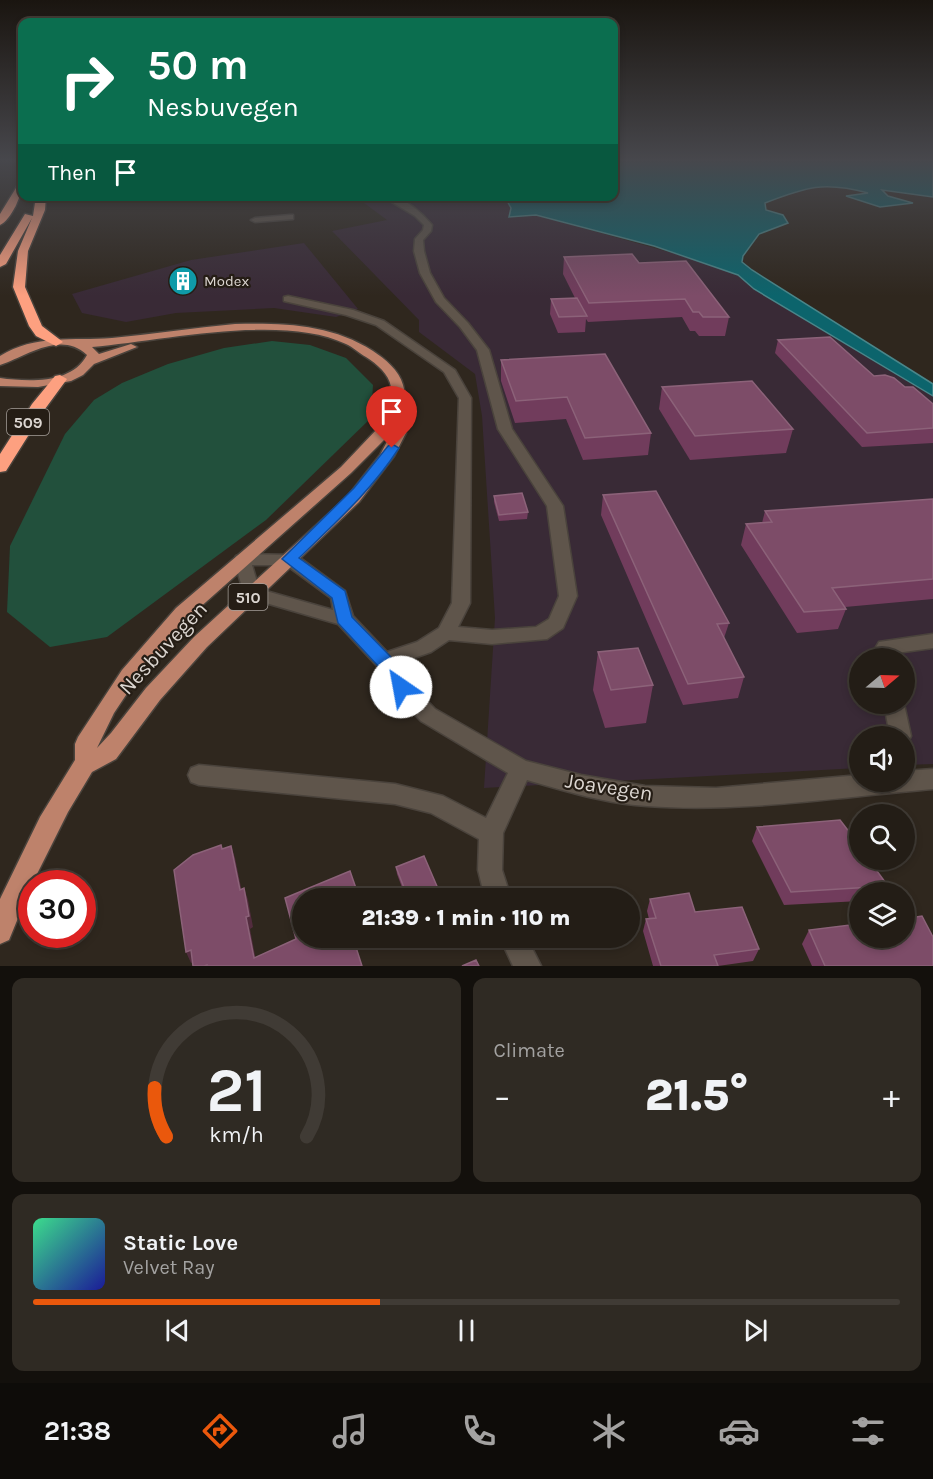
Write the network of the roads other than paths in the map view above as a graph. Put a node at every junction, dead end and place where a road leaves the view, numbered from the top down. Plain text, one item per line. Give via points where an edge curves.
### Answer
1 (10, 205) edge
2 (35, 205) edge
3 (40, 205) edge
4 (403, 205) edge
5 (290, 217) dead end
6 (255, 220) dead end
7 (0, 222) edge
8 (0, 264) edge
9 (288, 299) dead end
10 (178, 334) junction
11 (57, 342) junction
12 (80, 344) junction
13 (0, 361) edge
14 (91, 361) junction
15 (60, 379) junction
16 (0, 381) edge
17 (393, 426) junction
18 (0, 467) edge
19 (290, 559) junction
20 (242, 560) junction
21 (251, 593) junction
22 (344, 619) junction
23 (446, 633) junction
24 (933, 641) edge
25 (886, 648) edge
26 (384, 661) junction
27 (86, 762) junction
28 (521, 769) junction
29 (199, 775) dead end
30 (915, 776) edge
31 (933, 779) edge
32 (849, 782) edge
33 (490, 833) junction
34 (495, 888) edge
35 (0, 931) edge
36 (518, 948) edge
37 (526, 966) edge

1 - 7 highway
2 - 8 highway
3 - 11 highway via 23,251 20,287 36,326
4 - 23 street via 428,225 419,239 418,251 425,273 440,300 483,350 505,429 555,506 568,596 556,623 540,634 492,637
5 - 6 street
9 - 23 street via 380,323 449,370 465,398 461,603
10 - 12 main road, 510
10 - 14 main road, 510
10 - 17 main road, 510 via 278,327 352,343 389,370 398,388
11 - 12 main road, 510
11 - 13 main road, 510 via 21,350
12 - 14 main road via 93,354
14 - 15 main road, 510 via 85,368
15 - 16 main road, 510 via 27,385
15 - 18 highway, 509
17 - 19 main road, Nesbuvegen / 510 via 399,433 379,468
17 - 20 main road, 510
19 - 20 street
19 - 21 main road, Nesbuvegen / 510
19 - 22 street, Joavegen via 339,595
20 - 21 street
20 - 27 main road, 510 via 182,613 129,675 86,744
21 - 22 street
21 - 27 main road, Nesbuvegen / 510 via 160,685 107,753
22 - 26 street, Joavegen
23 - 26 street via 424,647
24 - 25 street
26 - 28 street, Joavegen via 401,687 428,715
27 - 35 main road, Nesbuvegen / 510 via 21,878
28 - 32 street, Joavegen via 645,796 716,798
28 - 33 street
29 - 33 street via 395,794 435,803
30 - 31 street, Joavegen
33 - 34 street via 490,870
36 - 37 street

